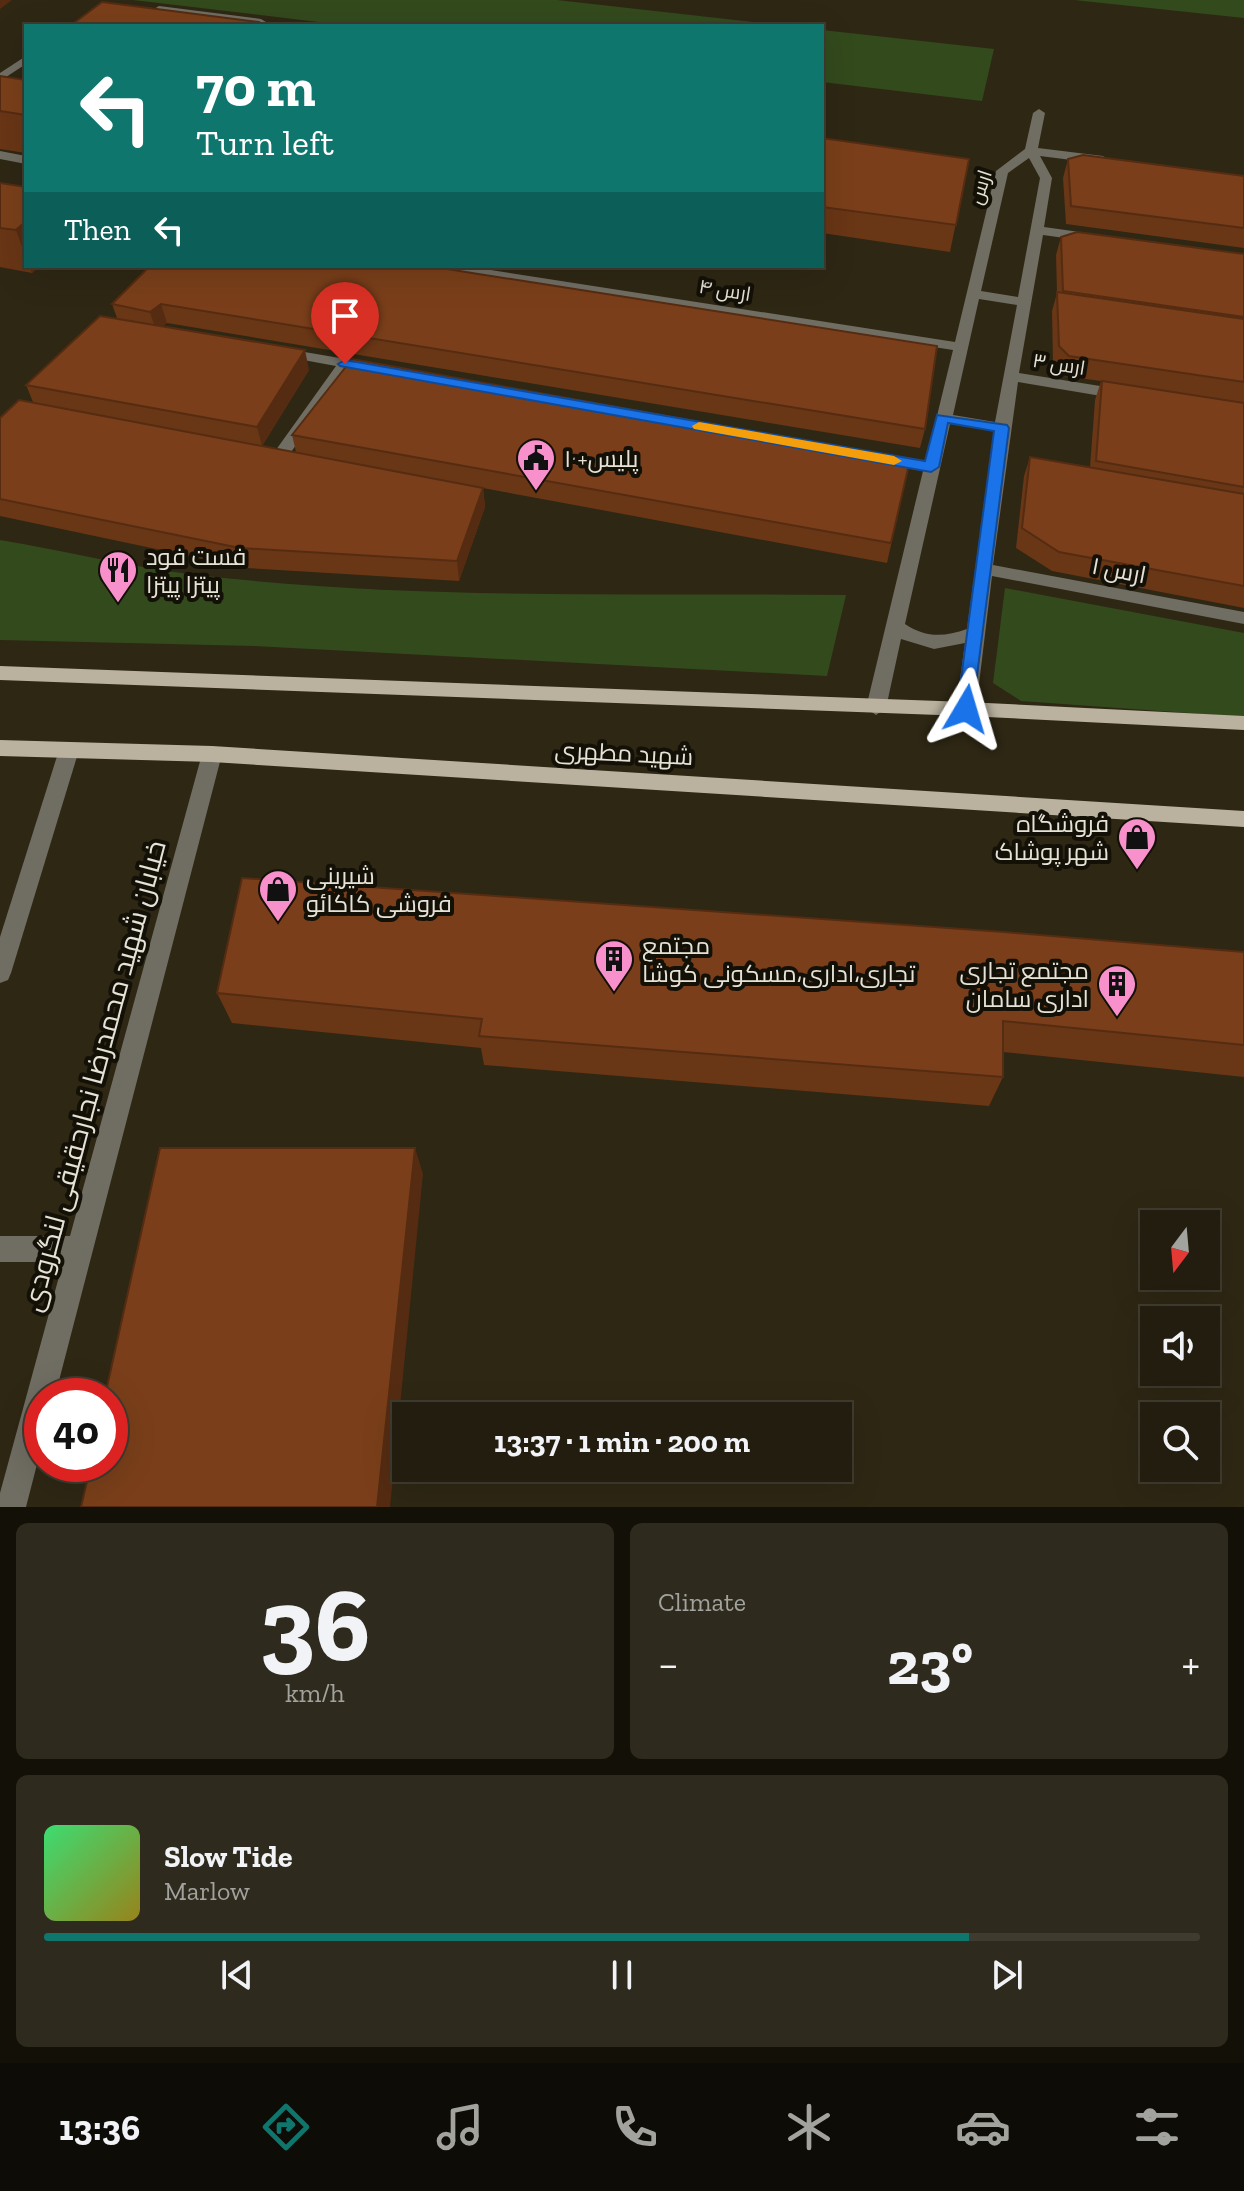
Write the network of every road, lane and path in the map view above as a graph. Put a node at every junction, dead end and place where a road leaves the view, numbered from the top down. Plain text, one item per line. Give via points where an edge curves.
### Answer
1 (127, 22) edge
2 (261, 22) edge
3 (24, 61) edge
4 (0, 78) edge
5 (1039, 113) dead end
6 (1031, 151) junction
7 (0, 155) edge
8 (24, 160) edge
9 (1122, 163) edge
10 (1035, 230) junction
11 (1110, 240) edge
12 (451, 268) edge
13 (972, 294) junction
14 (1023, 302) junction
15 (959, 347) junction
16 (258, 348) edge
17 (345, 364) junction
18 (391, 372) edge
19 (1010, 376) junction
20 (1135, 396) edge
21 (942, 418) junction
22 (1002, 428) junction
23 (870, 456) edge
24 (276, 461) edge
25 (931, 467) junction
26 (984, 569) junction
27 (1244, 618) edge
28 (895, 626) junction
29 (976, 633) junction
30 (0, 673) edge
31 (876, 708) junction
32 (966, 709) junction
33 (1244, 723) edge
34 (0, 748) edge
35 (69, 750) junction
36 (212, 754) junction
37 (1244, 819) edge
38 (0, 973) edge
39 (0, 1249) edge
40 (79, 1249) junction
41 (11, 1507) edge

1 - 2 street via 143,22 159,9
3 - 4 street
5 - 6 street
6 - 9 street
6 - 10 street via 1046,178
6 - 13 street, ارس via 1002,171
7 - 8 street
10 - 11 street
10 - 14 street
12 - 15 street, ارس ۴
13 - 14 street
13 - 15 street, ارس
14 - 19 street
15 - 21 street, ارس
16 - 17 street
17 - 18 street
17 - 24 street
19 - 20 street, ارس ۳
19 - 22 street
21 - 22 street
21 - 25 street, ارس
22 - 26 street
23 - 25 street
25 - 28 street, ارس
26 - 27 street, ارس ۱
26 - 29 street
28 - 29 street via 911,639 946,644
28 - 31 street, ارس
29 - 32 street
30 - 31 main road
31 - 32 main road
32 - 33 main road
34 - 35 main road, شهید مطهری
35 - 36 main road, شهید مطهری
35 - 38 street
36 - 37 main road, شهید مطهری
36 - 40 street, خیابان شهید محمدرضا نجارحقیقی لنگرودی
39 - 40 street
40 - 41 street, خیابان شهید محمدرضا نجارحقیقی لنگرودی

